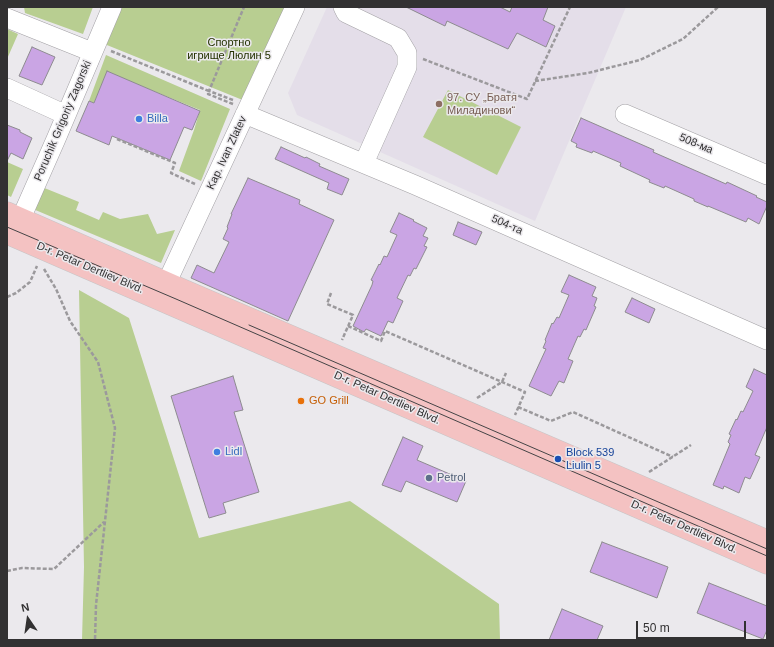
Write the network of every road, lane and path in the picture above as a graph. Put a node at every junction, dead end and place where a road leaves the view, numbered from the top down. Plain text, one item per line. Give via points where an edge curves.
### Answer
1 (112, 7) edge
2 (244, 7) edge
3 (295, 7) edge
4 (343, 7) edge
5 (570, 7) edge
6 (718, 7) edge
7 (7, 18) edge
8 (94, 48) junction
9 (407, 53) junction
10 (535, 81) junction
11 (7, 88) edge
12 (209, 91) junction
13 (226, 97) dead end
14 (246, 112) junction
15 (625, 114) dead end
16 (66, 115) junction
17 (117, 139) dead end
18 (364, 163) junction
19 (767, 175) edge
20 (210, 190) junction
21 (12, 225) edge
22 (40, 261) dead end
23 (43, 266) dead end
24 (163, 291) junction
25 (331, 293) dead end
26 (7, 297) edge
27 (348, 326) junction
28 (766, 337) edge
29 (340, 345) dead end
30 (506, 373) dead end
31 (502, 382) junction
32 (470, 401) dead end
33 (518, 406) junction
34 (512, 419) dead end
35 (691, 445) dead end
36 (673, 457) junction
37 (643, 476) dead end
38 (104, 521) junction
39 (767, 542) edge
40 (767, 563) edge
41 (7, 571) edge
42 (95, 640) edge

1 - 8 street, Poruchik Grigoriy Zagorski
2 - 12 path
3 - 14 street, Kap. Ivan Zlatev
4 - 9 street via 346,13 398,38
5 - 10 path
6 - 10 path via 683,39 640,60 588,73
7 - 8 street
8 - 12 path
8 - 16 street, Poruchik Grigoriy Zagorski
9 - 10 path via 527,99
9 - 18 street via 407,67
11 - 16 street
12 - 13 path
12 - 14 path via 208,94
14 - 18 street, 504-та
14 - 20 street, Kap. Ivan Zlatev
15 - 19 street, 508-ма
16 - 21 street, Poruchik Grigoriy Zagorski
17 - 20 path via 175,163 171,174
18 - 28 street, 504-та
20 - 24 street, Kap. Ivan Zlatev
21 - 24 main road, D-r. Petar Dertliev Blvd.
22 - 26 path via 30,282
23 - 38 path via 70,322 98,362 115,428
24 - 39 main road, D-r. Petar Dertliev Blvd.
24 - 40 main road, D-r. Petar Dertliev Blvd.
25 - 27 path via 326,304 353,315
27 - 29 path
27 - 31 path via 381,341 385,331
30 - 31 path
31 - 32 path
31 - 33 path via 525,392
33 - 34 path
33 - 36 path via 551,421 572,412
35 - 36 path
36 - 37 path
38 - 41 path via 54,569 22,568
38 - 42 path

